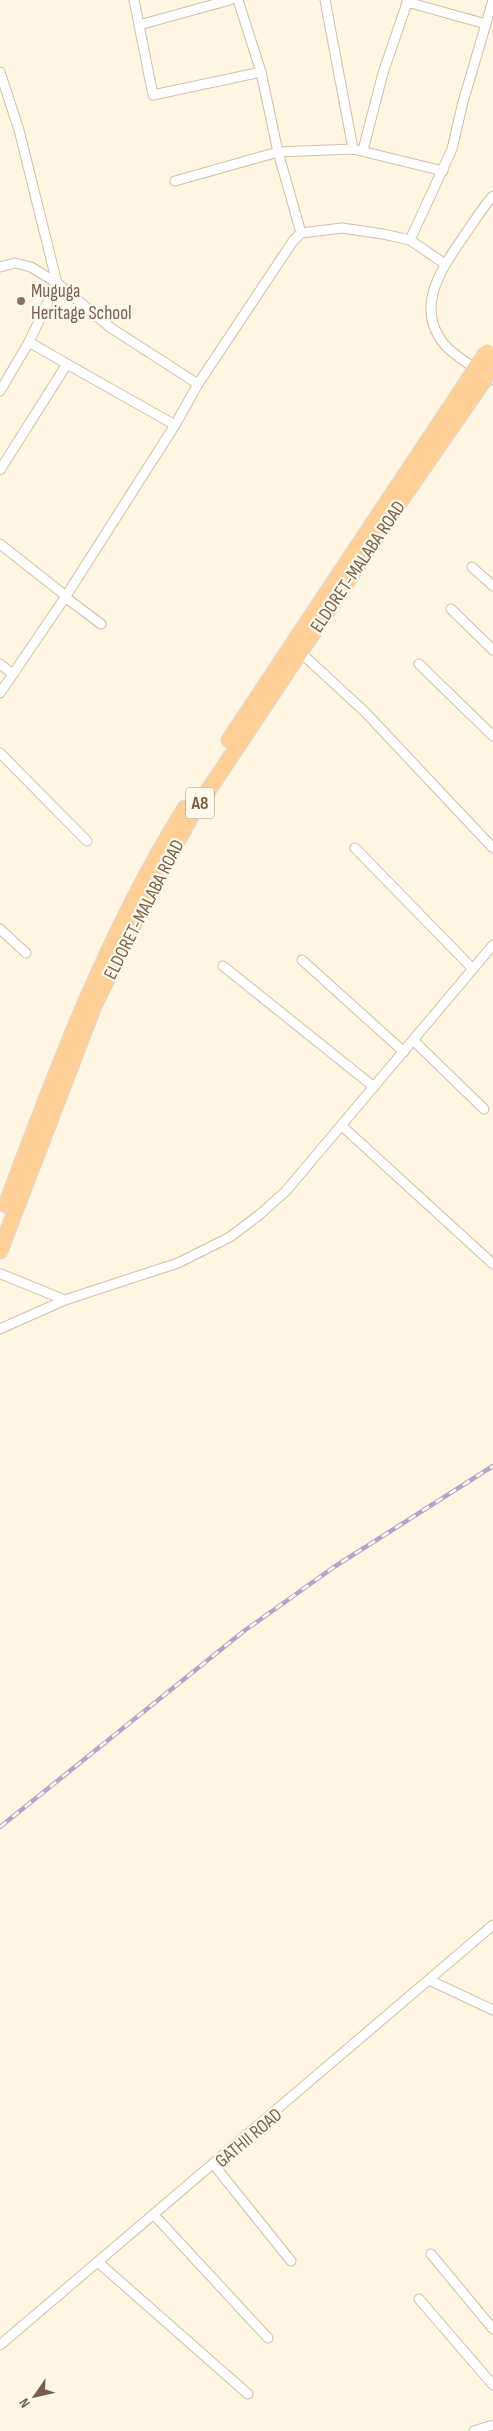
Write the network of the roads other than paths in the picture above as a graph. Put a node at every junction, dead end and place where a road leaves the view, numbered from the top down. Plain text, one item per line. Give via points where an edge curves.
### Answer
1 (134, 0) edge
2 (230, 0) edge
3 (238, 0) edge
4 (325, 0) edge
5 (493, 0) edge
6 (407, 1) edge
7 (486, 24) junction
8 (139, 25) junction
9 (0, 72) edge
10 (261, 72) junction
11 (358, 149) junction
12 (278, 152) junction
13 (443, 171) junction
14 (175, 180) dead end
15 (493, 196) edge
16 (301, 233) junction
17 (410, 240) junction
18 (445, 264) junction
19 (0, 267) edge
20 (57, 283) junction
21 (29, 342) junction
22 (491, 354) edge
23 (67, 364) junction
24 (493, 380) edge
25 (198, 384) junction
26 (0, 391) edge
27 (469, 392) junction
28 (174, 425) junction
29 (0, 470) edge
30 (0, 544) edge
31 (472, 567) dead end
32 (493, 586) edge
33 (65, 596) junction
34 (451, 609) dead end
35 (101, 624) dead end
36 (493, 650) edge
37 (300, 652) junction
38 (0, 664) edge
39 (419, 664) dead end
40 (13, 674) junction
41 (0, 693) edge
42 (493, 736) edge
43 (0, 753) edge
44 (86, 841) dead end
45 (355, 848) dead end
46 (493, 848) edge
47 (0, 929) edge
48 (493, 945) edge
49 (26, 953) dead end
50 (302, 960) dead end
51 (223, 966) dead end
52 (473, 969) junction
53 (414, 1041) junction
54 (404, 1052) junction
55 (374, 1087) junction
56 (484, 1109) dead end
57 (342, 1126) junction
58 (0, 1220) edge
59 (0, 1251) edge
60 (493, 1264) edge
61 (1, 1274) edge
62 (65, 1300) junction
63 (1, 1327) edge
64 (493, 1925) edge
65 (429, 1980) junction
66 (493, 2010) edge
67 (214, 2165) junction
68 (155, 2216) junction
69 (431, 2254) dead end
70 (291, 2261) dead end
71 (99, 2263) junction
72 (419, 2299) dead end
73 (493, 2329) edge
74 (268, 2338) dead end
75 (0, 2346) edge
76 (493, 2385) edge
77 (248, 2394) dead end
78 (493, 2425) edge
79 (474, 2431) edge

1 - 8 street
2 - 8 street
3 - 10 street
4 - 11 street
5 - 7 street
6 - 7 street
6 - 11 street
7 - 13 street
8 - 10 street via 153,95
9 - 20 street via 19,130
10 - 12 street
11 - 12 street
11 - 13 street
12 - 14 street
12 - 16 street
13 - 17 street
15 - 18 street
16 - 17 street via 342,228
16 - 25 street
17 - 18 street
18 - 24 street via 434,285 430,302 433,325 444,344
19 - 20 street via 23,263
20 - 21 street
20 - 25 street via 111,328
21 - 23 street
21 - 26 street
22 - 27 highway, A8, bridge
23 - 28 street
23 - 29 street
25 - 28 street
27 - 37 highway, ELDORET-MALABA ROAD / A8
27 - 58 highway, ELDORET-MALABA ROAD / A8 via 327,591 168,836 123,917 79,1012
28 - 33 street
30 - 33 street
31 - 32 street
33 - 35 street
33 - 40 street
34 - 36 street
37 - 46 street via 365,712
37 - 59 highway, ELDORET-MALABA ROAD / A8 via 190,818 140,912 94,1006
38 - 40 street
39 - 42 street
40 - 41 street
43 - 44 street
45 - 52 street
47 - 49 street
48 - 52 street
50 - 54 street
51 - 55 street
52 - 53 street
53 - 54 street
53 - 56 street
54 - 55 street
55 - 57 street
57 - 60 street
57 - 62 street via 286,1191 230,1237 178,1262
61 - 62 street
62 - 63 street
64 - 65 street, GATHII ROAD
65 - 66 street
65 - 67 street, GATHII ROAD
67 - 68 street, GATHII ROAD
67 - 70 street
68 - 71 street, GATHII ROAD
68 - 74 street
69 - 73 street
71 - 75 street, GATHII ROAD
71 - 77 street
72 - 76 street
78 - 79 street

